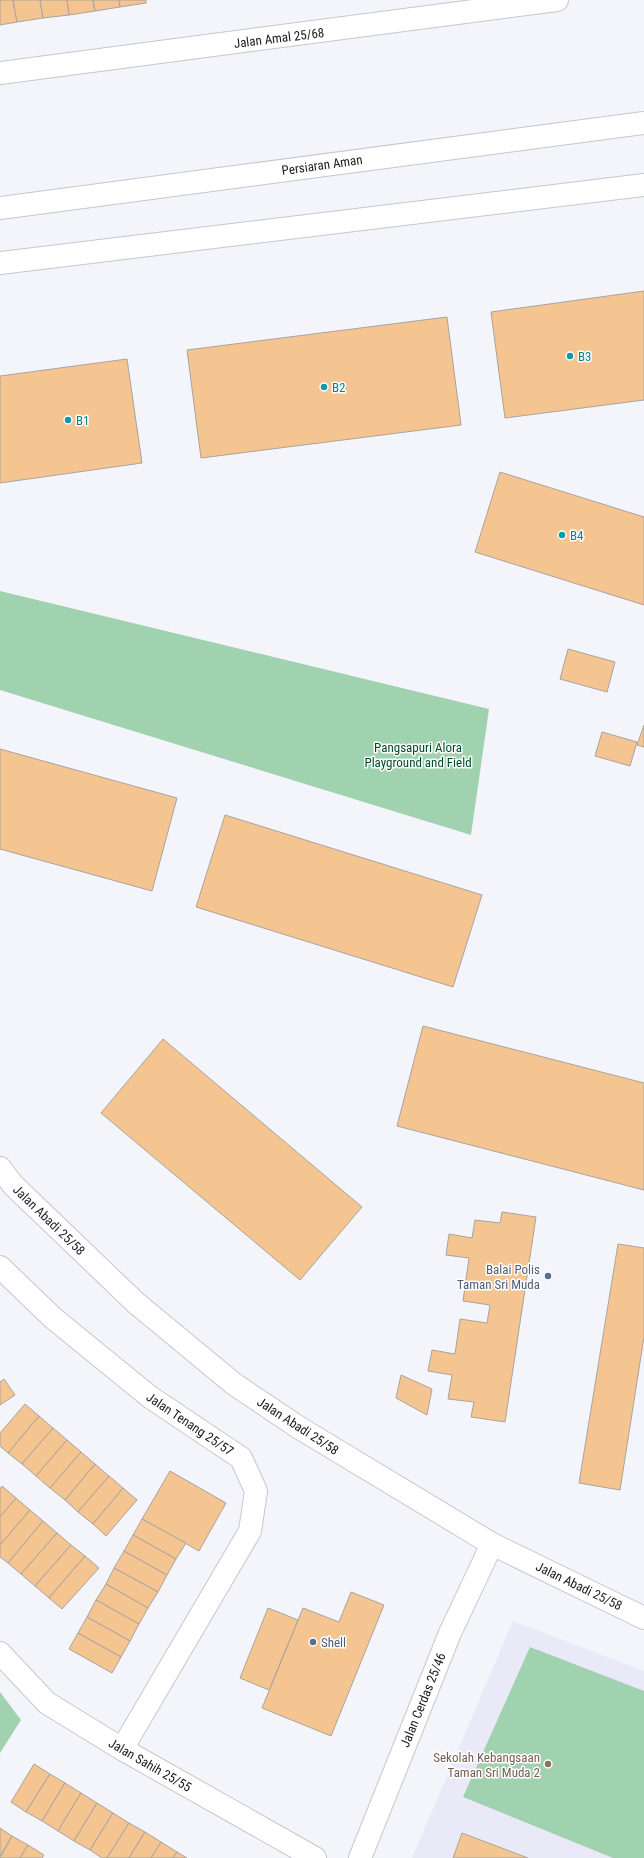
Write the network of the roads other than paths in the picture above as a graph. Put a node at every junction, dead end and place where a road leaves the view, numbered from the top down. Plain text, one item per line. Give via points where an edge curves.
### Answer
1 (557, 0) edge
2 (0, 73) edge
3 (644, 122) edge
4 (644, 185) edge
5 (0, 208) edge
6 (0, 263) edge
7 (0, 1168) edge
8 (0, 1267) edge
9 (492, 1544) junction
10 (644, 1618) edge
11 (0, 1653) edge
12 (122, 1749) junction
13 (315, 1858) edge
14 (360, 1858) edge

1 - 2 street, Jalan Amal 25/68
3 - 5 street, Persiaran Aman
4 - 6 street
7 - 9 street, Jalan Abadi 25/58 via 13,1185 136,1303 234,1384 298,1427
8 - 12 street, Jalan Tenang 25/57 via 53,1318 150,1397 241,1458 256,1491 250,1531
9 - 10 street, Jalan Abadi 25/58
9 - 14 street, Jalan Cerdas 25/46 via 450,1633
11 - 12 street, Jalan Sahih 25/55 via 47,1703
12 - 13 street, Jalan Sahih 25/55

